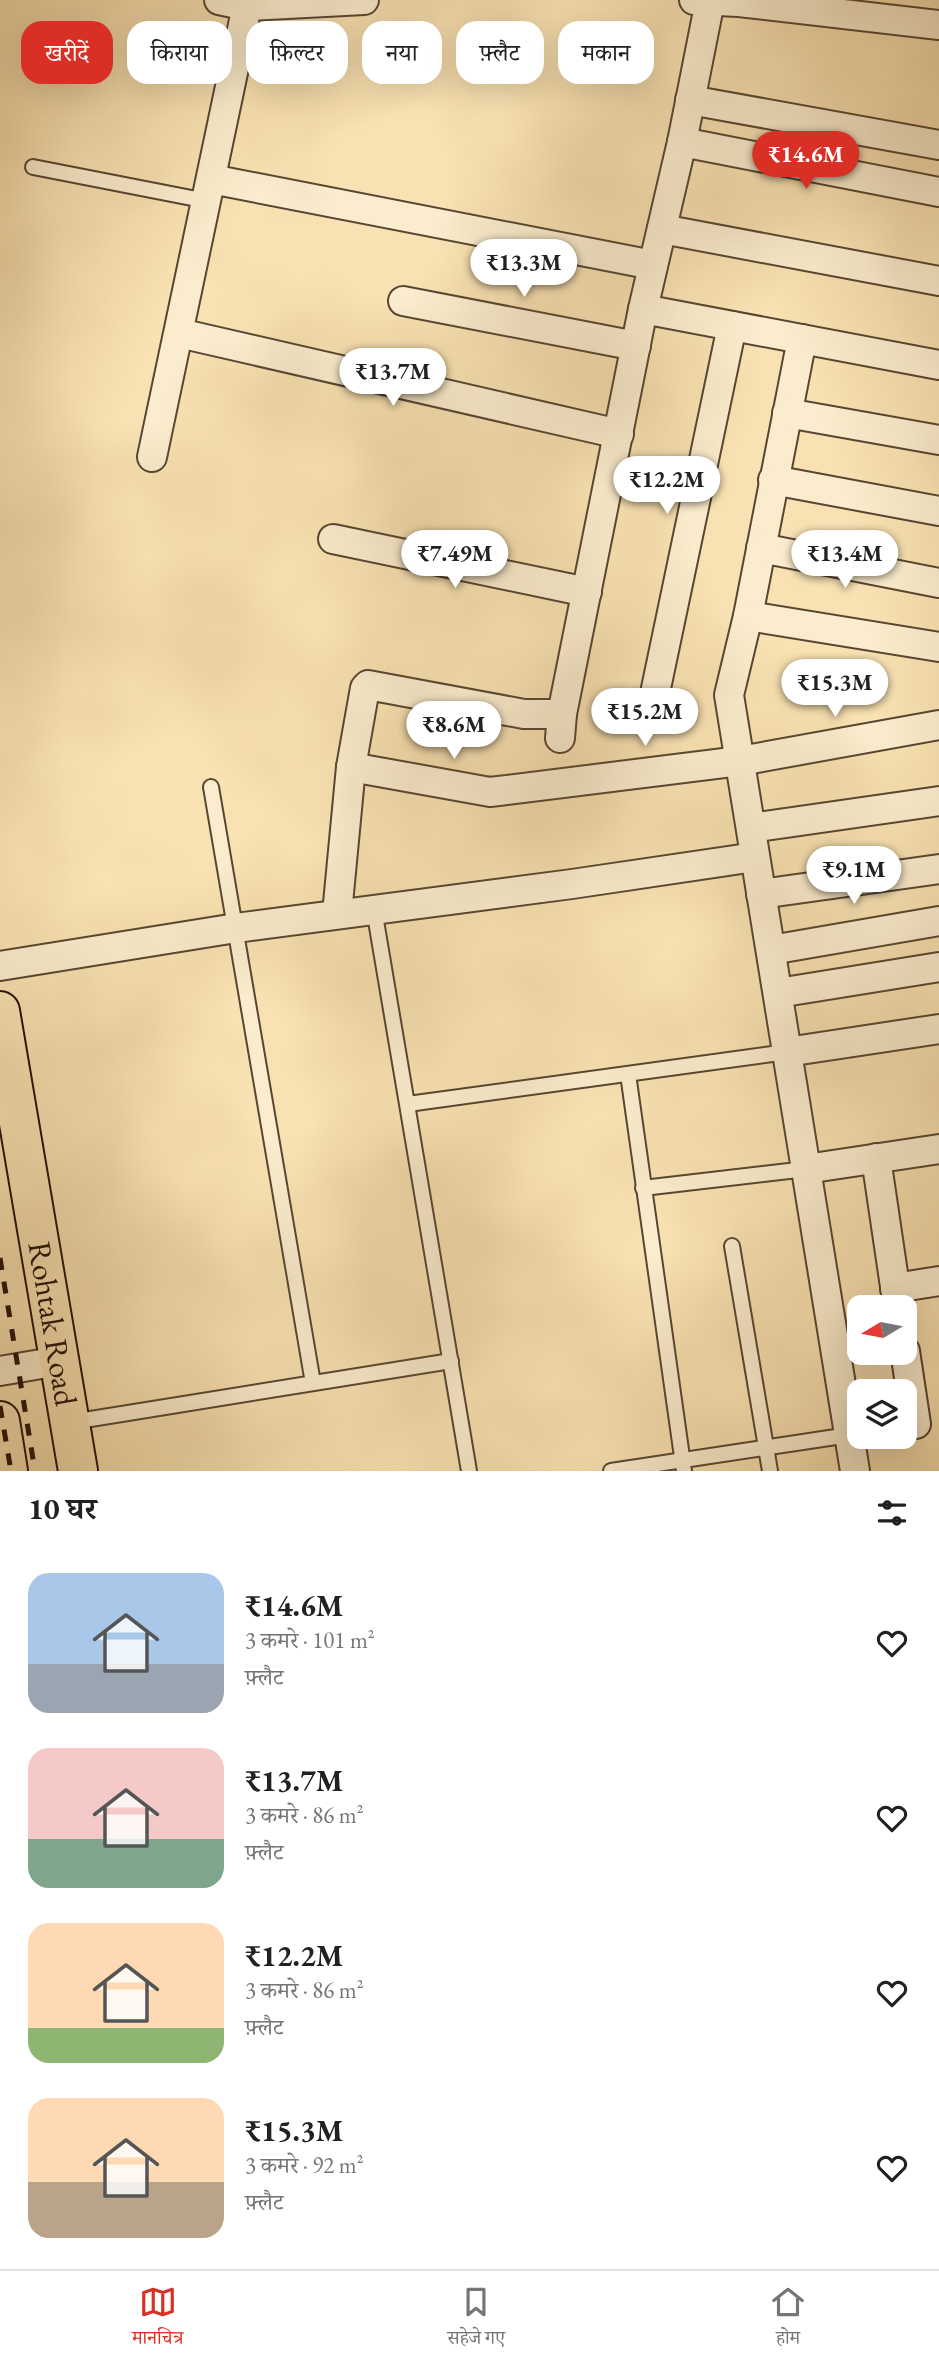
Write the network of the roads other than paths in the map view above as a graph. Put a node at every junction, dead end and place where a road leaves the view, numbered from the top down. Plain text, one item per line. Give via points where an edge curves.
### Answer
1 (219, 0) edge
2 (361, 0) edge
3 (694, 0) edge
4 (710, 1) edge
5 (247, 6) junction
6 (820, 6) edge
7 (939, 25) edge
8 (690, 100) junction
9 (682, 142) junction
10 (939, 145) edge
11 (33, 167) dead end
12 (209, 190) junction
13 (939, 192) edge
14 (662, 229) junction
15 (653, 265) junction
16 (939, 281) edge
17 (403, 301) dead end
18 (643, 309) junction
19 (732, 326) junction
20 (179, 333) junction
21 (802, 339) junction
22 (636, 346) junction
23 (939, 365) edge
24 (787, 413) junction
25 (619, 434) junction
26 (939, 440) edge
27 (152, 457) dead end
28 (773, 480) junction
29 (939, 511) edge
30 (333, 539) dead end
31 (761, 548) junction
32 (939, 583) edge
33 (587, 592) junction
34 (748, 616) junction
35 (939, 647) edge
36 (650, 717) dead end
37 (939, 725) edge
38 (740, 761) junction
39 (351, 766) junction
40 (211, 787) dead end
41 (939, 802) edge
42 (751, 828) junction
43 (755, 857) junction
44 (939, 869) edge
45 (761, 894) junction
46 (374, 909) junction
47 (337, 914) junction
48 (939, 921) edge
49 (236, 928) junction
50 (771, 950) junction
51 (0, 966) edge
52 (939, 967) edge
53 (778, 993) junction
54 (0, 1010) edge
55 (939, 1029) edge
56 (787, 1052) junction
57 (628, 1074) junction
58 (408, 1104) junction
59 (939, 1149) edge
60 (876, 1158) junction
61 (806, 1169) junction
62 (643, 1188) junction
63 (732, 1246) dead end
64 (939, 1281) edge
65 (897, 1295) edge
66 (904, 1295) edge
67 (59, 1361) junction
68 (451, 1361) junction
69 (908, 1365) edge
70 (0, 1371) edge
71 (313, 1383) junction
72 (847, 1395) edge
73 (0, 1421) edge
74 (70, 1422) junction
75 (920, 1424) edge
76 (847, 1435) edge
77 (765, 1447) junction
78 (854, 1449) edge
79 (683, 1465) edge
80 (8, 1471) edge
81 (78, 1471) edge
82 (469, 1471) edge
83 (611, 1471) edge
84 (769, 1471) edge
85 (855, 1471) edge

1 - 5 street
2 - 5 street
3 - 4 street
4 - 6 street
4 - 8 street
5 - 12 street
6 - 7 street
8 - 9 street
8 - 10 street
9 - 13 street
9 - 14 street
11 - 12 lane
12 - 15 street
12 - 20 street
14 - 15 street
14 - 16 street
15 - 18 street
17 - 22 street
18 - 19 street
18 - 22 street
19 - 21 street
19 - 36 street
20 - 25 street
20 - 27 street
21 - 23 street
21 - 24 street
22 - 25 street
24 - 26 street
24 - 28 street
25 - 33 street
28 - 29 street
28 - 31 street
30 - 33 street
31 - 32 street
31 - 34 street
33 - 39 street via 561,726 524,714 368,685
34 - 35 street
34 - 38 street via 729,695
37 - 38 street
38 - 39 street via 490,792
38 - 42 street
39 - 47 street
40 - 49 lane
41 - 42 street
42 - 43 street
43 - 45 street
43 - 46 street
44 - 45 street
45 - 50 street
46 - 47 street
46 - 58 lane
47 - 49 street
48 - 50 street
49 - 51 street
49 - 71 lane
50 - 53 street
52 - 53 street
53 - 56 street
54 - 67 highway, Rohtak Road
55 - 56 street
56 - 57 lane
56 - 61 street
57 - 58 lane
57 - 62 lane
58 - 68 lane
59 - 60 street
60 - 61 street
60 - 65 street
61 - 62 lane
61 - 72 street
62 - 79 lane
63 - 77 lane
64 - 66 street
67 - 70 street
67 - 74 highway, Rohtak Road
68 - 71 lane
68 - 82 lane
69 - 75 street
71 - 74 lane
73 - 80 highway
74 - 81 highway, Rohtak Road
76 - 77 lane
77 - 79 lane
77 - 84 lane
78 - 85 street
79 - 83 lane

